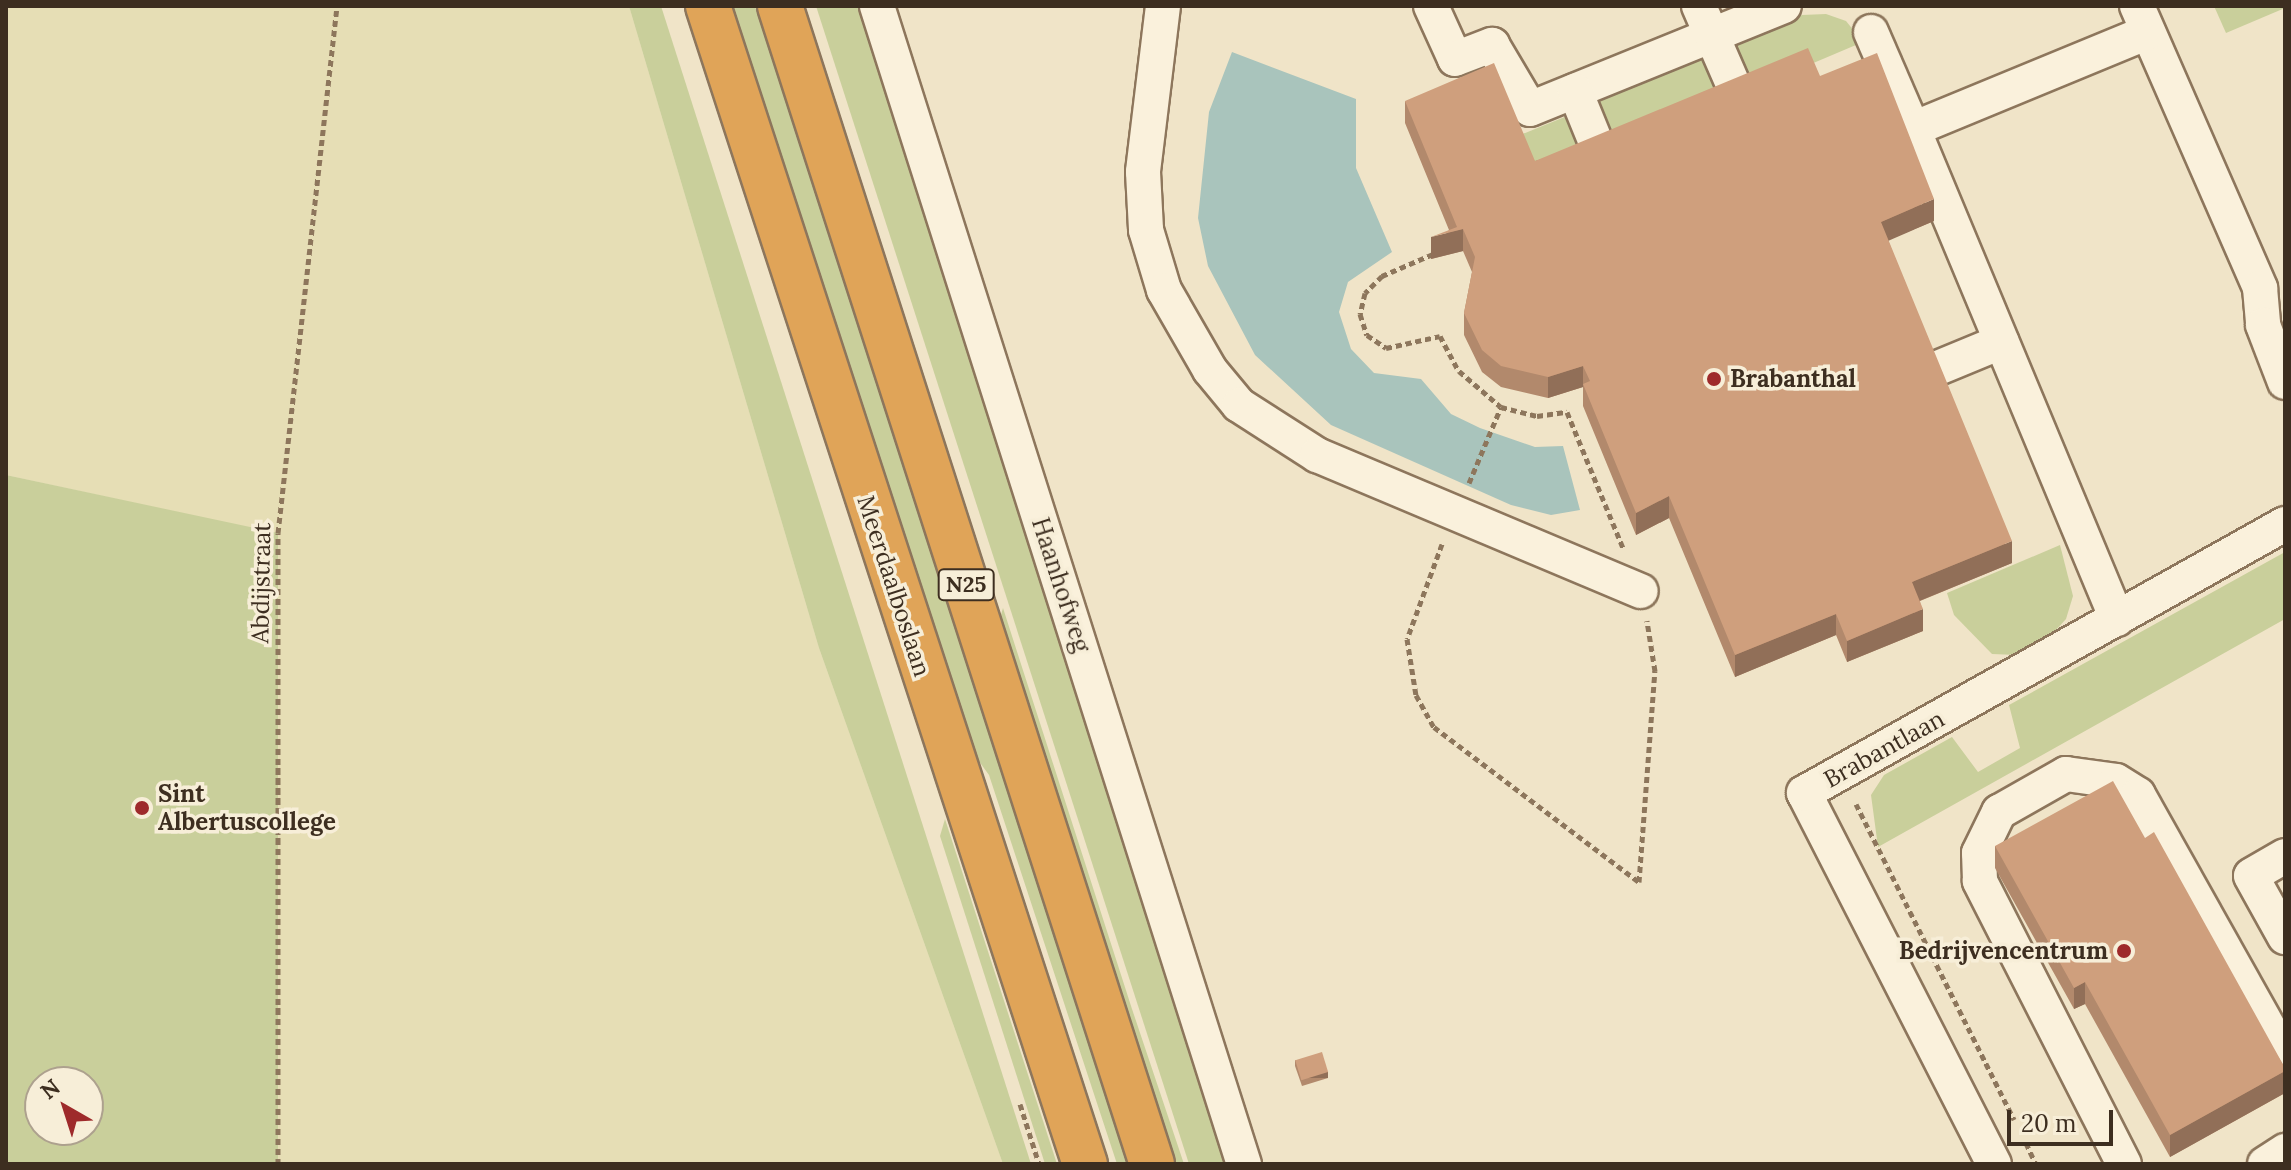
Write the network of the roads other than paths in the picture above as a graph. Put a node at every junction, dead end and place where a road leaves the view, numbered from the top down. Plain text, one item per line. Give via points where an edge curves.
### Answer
1 (708, 6) edge
2 (780, 6) edge
3 (877, 6) edge
4 (1163, 6) edge
5 (1431, 6) edge
6 (1784, 6) edge
7 (2143, 19) edge
8 (1706, 21) edge
9 (1871, 32) dead end
10 (1575, 91) junction
11 (1739, 98) edge
12 (1913, 129) junction
13 (1601, 155) edge
14 (2001, 342) junction
15 (1933, 370) edge
16 (2285, 382) edge
17 (2285, 524) edge
18 (1641, 591) road end
19 (2117, 619) junction
20 (2285, 856) edge
21 (2285, 937) edge
22 (2285, 1057) edge
23 (2285, 1151) edge
24 (1085, 1164) edge
25 (1152, 1164) edge
26 (1244, 1164) edge
27 (1994, 1164) edge
28 (2124, 1164) edge
29 (2265, 1164) edge

1 - 24 highway, Meerdaalboslaan / N25
2 - 25 highway, N25
3 - 26 street, Haanhofweg
4 - 18 street via 1143,172 1146,230 1186,334 1239,405 1273,431 1461,501
5 - 10 street via 1455,59 1492,45 1530,109
6 - 8 street
7 - 12 street
7 - 16 street via 2260,288 2263,325
8 - 10 street
8 - 11 street
9 - 12 street
10 - 13 street
12 - 14 street
14 - 15 street
14 - 19 street
17 - 19 street, Brabantlaan
19 - 27 street, Brabantlaan via 1804,793
20 - 21 street via 2251,876
22 - 28 street via 2138,795 2116,781 2066,774 1999,812 1979,853 1980,881
23 - 29 street

